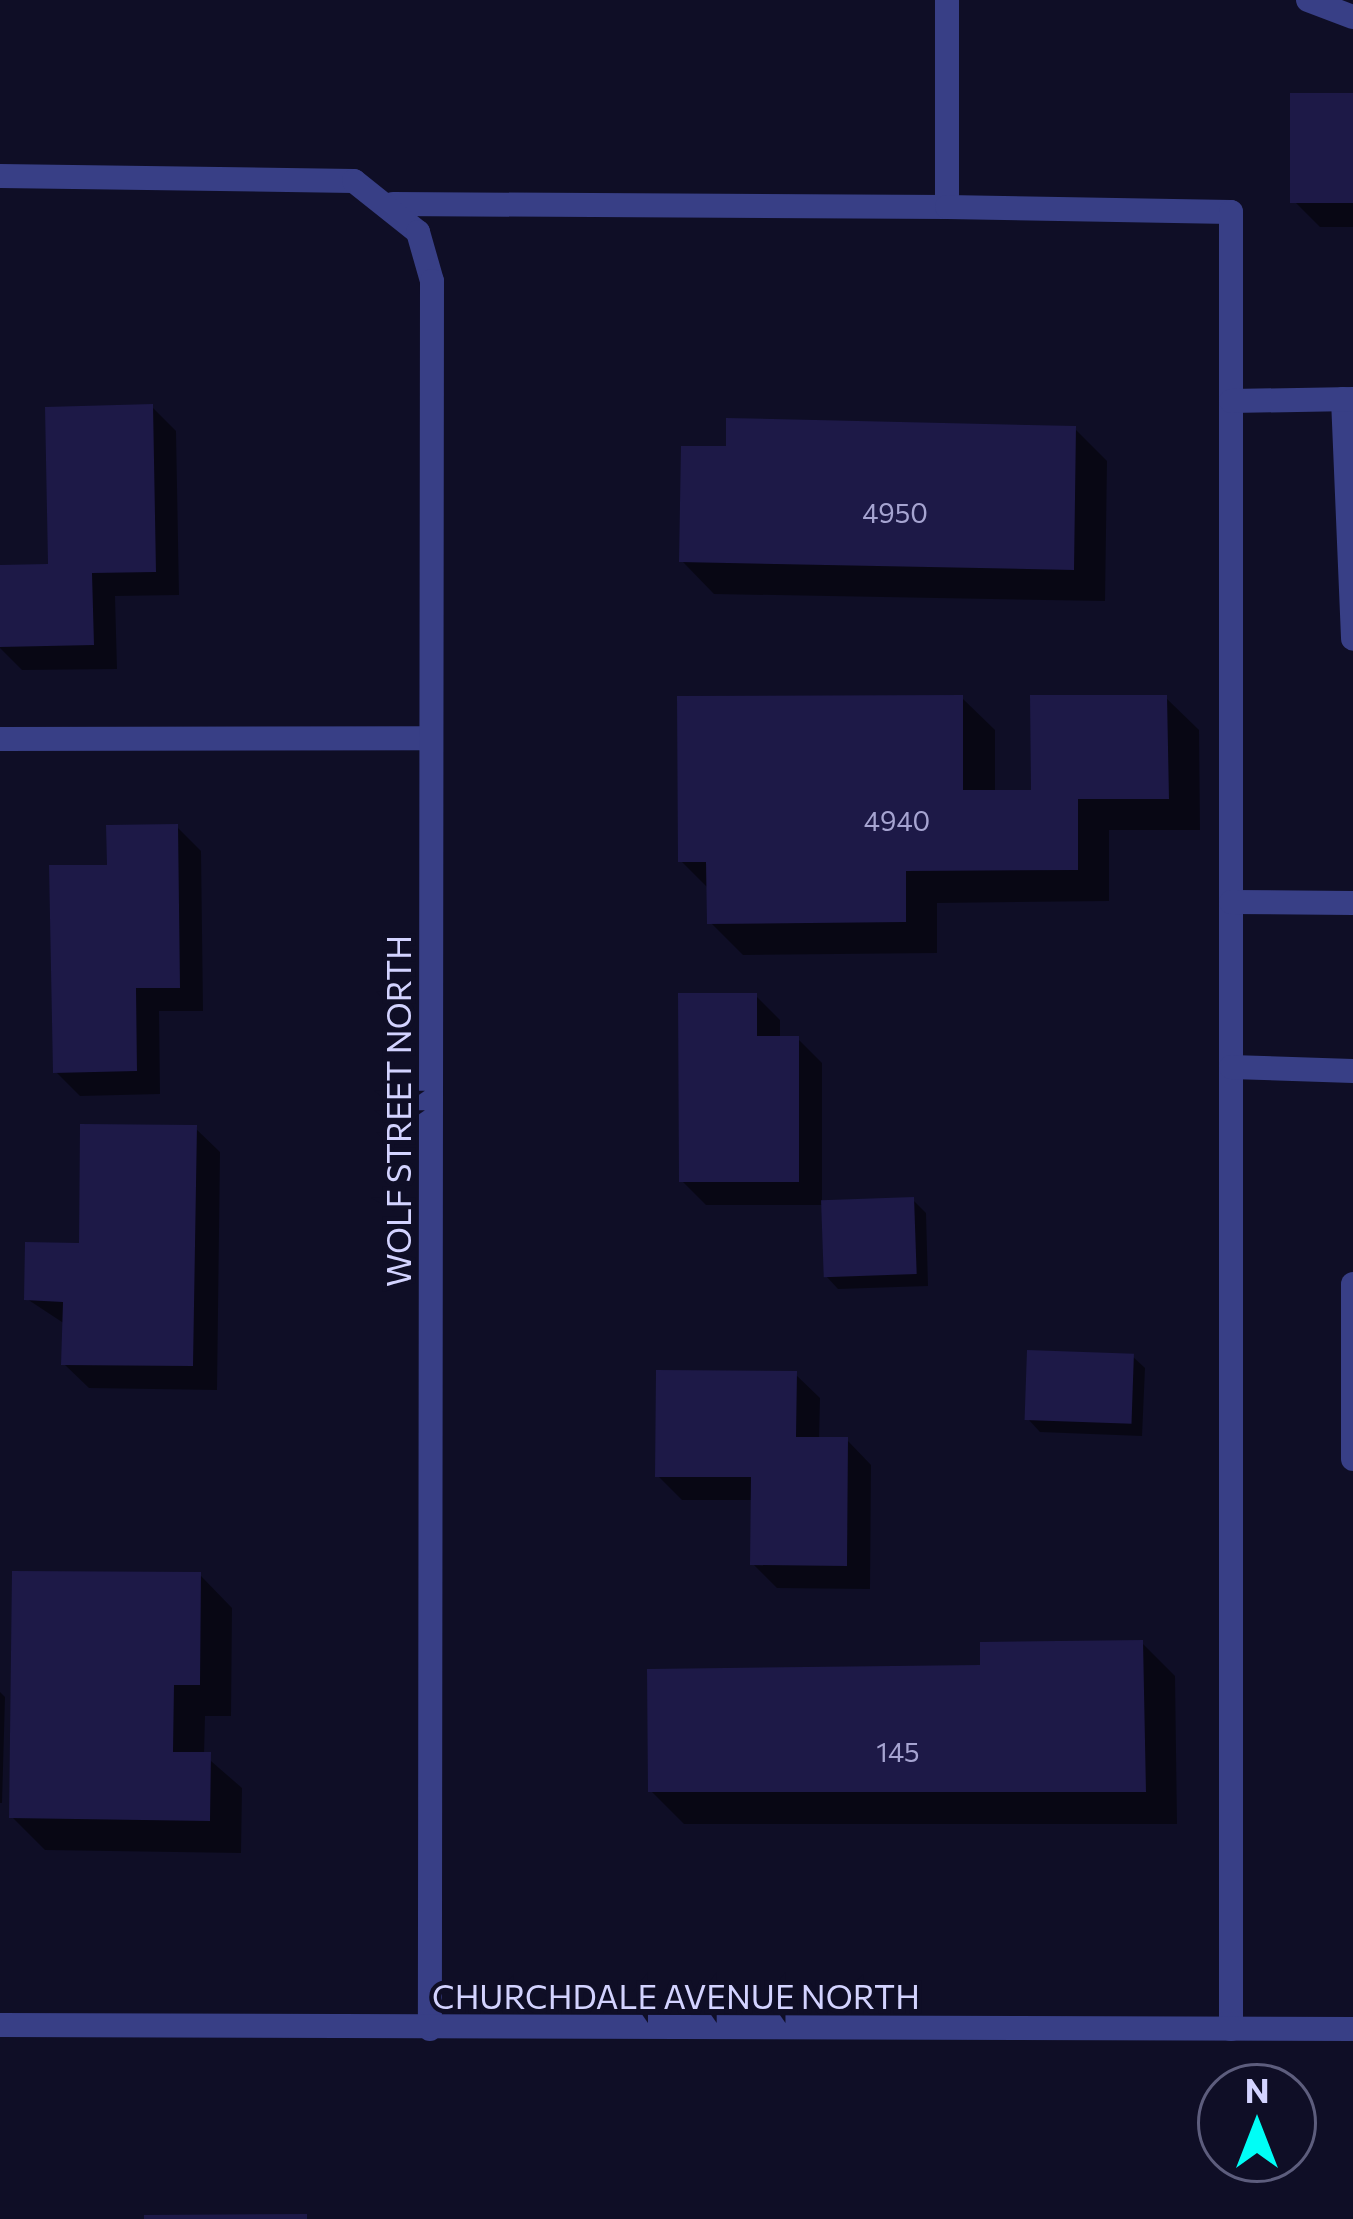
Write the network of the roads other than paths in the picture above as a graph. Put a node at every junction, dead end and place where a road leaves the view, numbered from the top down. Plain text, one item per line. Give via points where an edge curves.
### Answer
1 (946, 0) edge
2 (1308, 0) edge
3 (1351, 17) edge
4 (0, 176) edge
5 (393, 204) junction
6 (947, 207) junction
7 (1348, 400) edge
8 (1231, 401) junction
9 (1353, 639) edge
10 (431, 738) junction
11 (0, 739) edge
12 (1231, 902) junction
13 (1353, 903) edge
14 (1231, 1067) junction
15 (1353, 1070) edge
16 (1353, 1284) edge
17 (1353, 1459) edge
18 (0, 2025) edge
19 (430, 2029) junction
20 (1231, 2029) junction
21 (1353, 2029) edge

1 - 6 street
2 - 3 street
4 - 5 street via 354,181
5 - 6 street
5 - 10 street, WOLF STREET NORTH via 418,232 432,281
6 - 8 street via 1231,212
7 - 8 street
7 - 9 street
8 - 12 street
10 - 11 street
10 - 19 street, WOLF STREET NORTH
12 - 13 street
12 - 14 street
14 - 15 street
14 - 20 street
16 - 17 street
18 - 19 street, CHURCHDALE AVENUE NORTH
19 - 20 street, CHURCHDALE AVENUE NORTH
20 - 21 street, CHURCHDALE AVENUE NORTH

